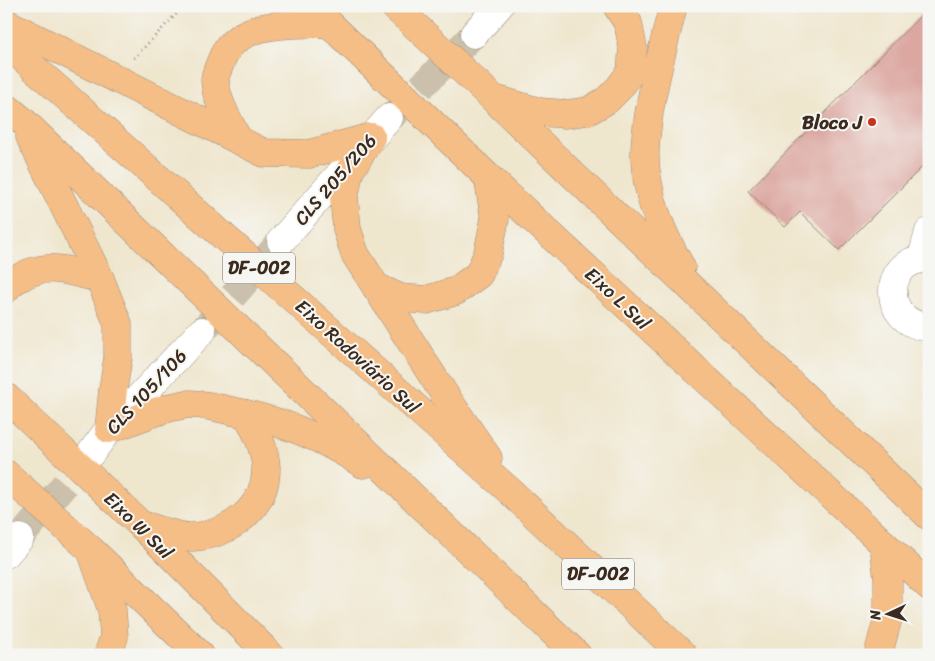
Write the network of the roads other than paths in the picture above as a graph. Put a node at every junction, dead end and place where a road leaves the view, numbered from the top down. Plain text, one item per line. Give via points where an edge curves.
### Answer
1 (499, 6) edge
2 (617, 6) edge
3 (673, 6) edge
4 (400, 9) edge
5 (320, 15) edge
6 (6, 23) edge
7 (474, 34) tunnel mouth
8 (6, 43) edge
9 (495, 100) junction
10 (14, 114) edge
11 (380, 127) junction
12 (238, 140) junction
13 (488, 177) junction
14 (929, 232) edge
15 (281, 241) tunnel mouth
16 (926, 258) edge
17 (100, 279) junction
18 (376, 287) junction
19 (6, 289) edge
20 (695, 292) junction
21 (929, 327) edge
22 (202, 331) tunnel mouth
23 (6, 397) edge
24 (247, 414) junction
25 (110, 429) junction
26 (91, 453) tunnel mouth
27 (6, 474) edge
28 (512, 493) junction
29 (414, 496) junction
30 (929, 516) edge
31 (141, 525) junction
32 (884, 544) junction
33 (91, 550) junction
34 (929, 586) edge
35 (108, 655) edge
36 (200, 655) edge
37 (270, 655) edge
38 (577, 655) edge
39 (683, 655) edge
40 (878, 655) edge

1 - 7 street
2 - 9 main road via 628,23 633,48 631,72 607,100 588,111 566,114 540,112
3 - 20 main road via 657,67 645,139 646,169 652,204 664,238
4 - 9 main road
5 - 12 main road via 241,36 224,52 215,78 220,104
5 - 13 main road, Eixo L Sul
6 - 12 main road
8 - 28 main road, Eixo Rodoviário Sul / DF-002
9 - 20 main road
10 - 17 main road
10 - 29 main road, DF-002
11 - 12 main road via 309,154 264,154
11 - 15 street, CLS 205/206
11 - 18 main road via 349,172 344,198 347,229 355,254
13 - 18 main road via 495,220 488,253 479,274 456,291 426,300 400,298
13 - 32 main road, Eixo L Sul
14 - 16 street
16 - 21 street via 907,264 897,275 892,291 895,307 905,320
17 - 19 main road via 47,268 28,272
17 - 25 main road via 118,324 118,358
18 - 28 main road
20 - 30 main road
22 - 25 street, CLS 105/106
23 - 31 main road, Eixo W Sul
24 - 25 main road via 190,404 162,410
24 - 29 main road via 304,431 335,446
24 - 31 main road via 261,442 266,468 263,487 254,507 237,523 218,532 192,537
25 - 26 street, CLS 105/106
27 - 33 main road
28 - 39 main road, Eixo Rodoviário Sul / DF-002
29 - 38 main road, DF-002
31 - 37 main road, Eixo W Sul
32 - 34 main road, Eixo L Sul
32 - 40 main road via 888,618
33 - 35 main road via 112,610 114,637
33 - 36 main road

